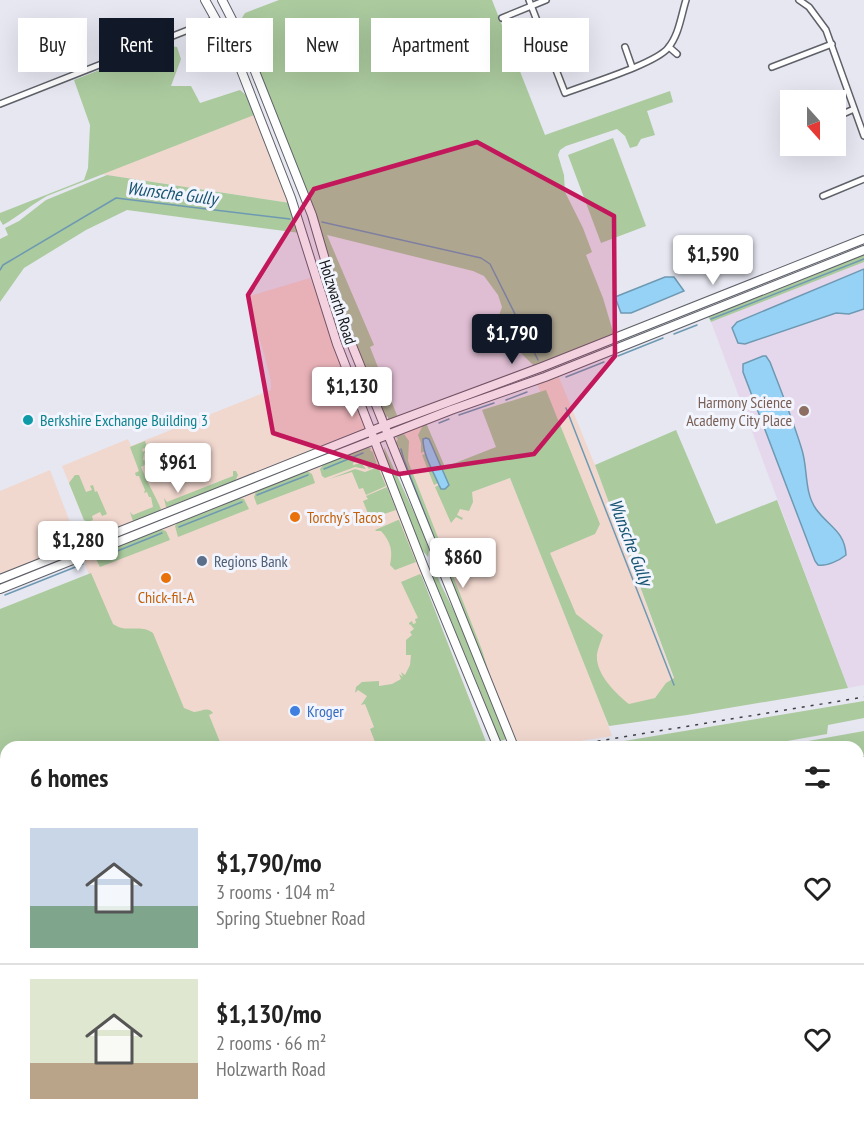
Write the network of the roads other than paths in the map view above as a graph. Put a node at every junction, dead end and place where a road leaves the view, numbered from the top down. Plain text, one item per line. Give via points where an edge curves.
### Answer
1 (205, 0) edge
2 (222, 0) edge
3 (546, 0) edge
4 (686, 0) edge
5 (799, 0) edge
6 (530, 3) edge
7 (215, 18) edge
8 (502, 18) dead end
9 (186, 31) edge
10 (832, 44) junction
11 (625, 47) dead end
12 (669, 47) junction
13 (676, 54) dead end
14 (632, 67) junction
15 (772, 68) dead end
16 (242, 72) edge
17 (0, 104) edge
18 (854, 109) junction
19 (846, 113) edge
20 (864, 136) edge
21 (864, 179) edge
22 (823, 196) dead end
23 (864, 239) edge
24 (864, 250) edge
25 (815, 259) junction
26 (819, 268) junction
27 (333, 286) junction
28 (320, 290) junction
29 (700, 304) junction
30 (703, 314) junction
31 (619, 336) junction
32 (623, 346) junction
33 (384, 426) junction
34 (370, 431) junction
35 (388, 435) junction
36 (374, 440) junction
37 (88, 544) junction
38 (88, 554) junction
39 (0, 579) edge
40 (0, 589) edge
41 (495, 741) edge
42 (512, 741) edge

1 - 7 main road, Holzwarth Road
2 - 27 main road, Holzwarth Road via 243,41 312,215
3 - 6 street
4 - 12 street
5 - 10 street via 818,17
6 - 8 street
6 - 14 street via 565,93
9 - 17 street
10 - 15 street
10 - 18 street
11 - 14 street
12 - 13 street
12 - 14 street via 654,59
16 - 28 main road, Holzwarth Road via 291,198
18 - 19 street
18 - 20 street
21 - 22 street
23 - 25 main road
24 - 26 main road
25 - 26 main road
25 - 29 main road
26 - 30 main road
27 - 28 main road
27 - 33 main road, Holzwarth Road via 345,328
28 - 34 main road, Holzwarth Road
29 - 30 main road
29 - 31 main road
30 - 32 main road
31 - 32 main road
31 - 33 main road
32 - 35 main road
33 - 34 main road
33 - 35 main road, Holzwarth Road
34 - 36 main road, Holzwarth Road
34 - 37 main road
35 - 36 main road
35 - 42 main road, Holzwarth Road
36 - 38 main road
36 - 41 main road, Holzwarth Road
37 - 38 main road
37 - 39 main road
38 - 40 main road

